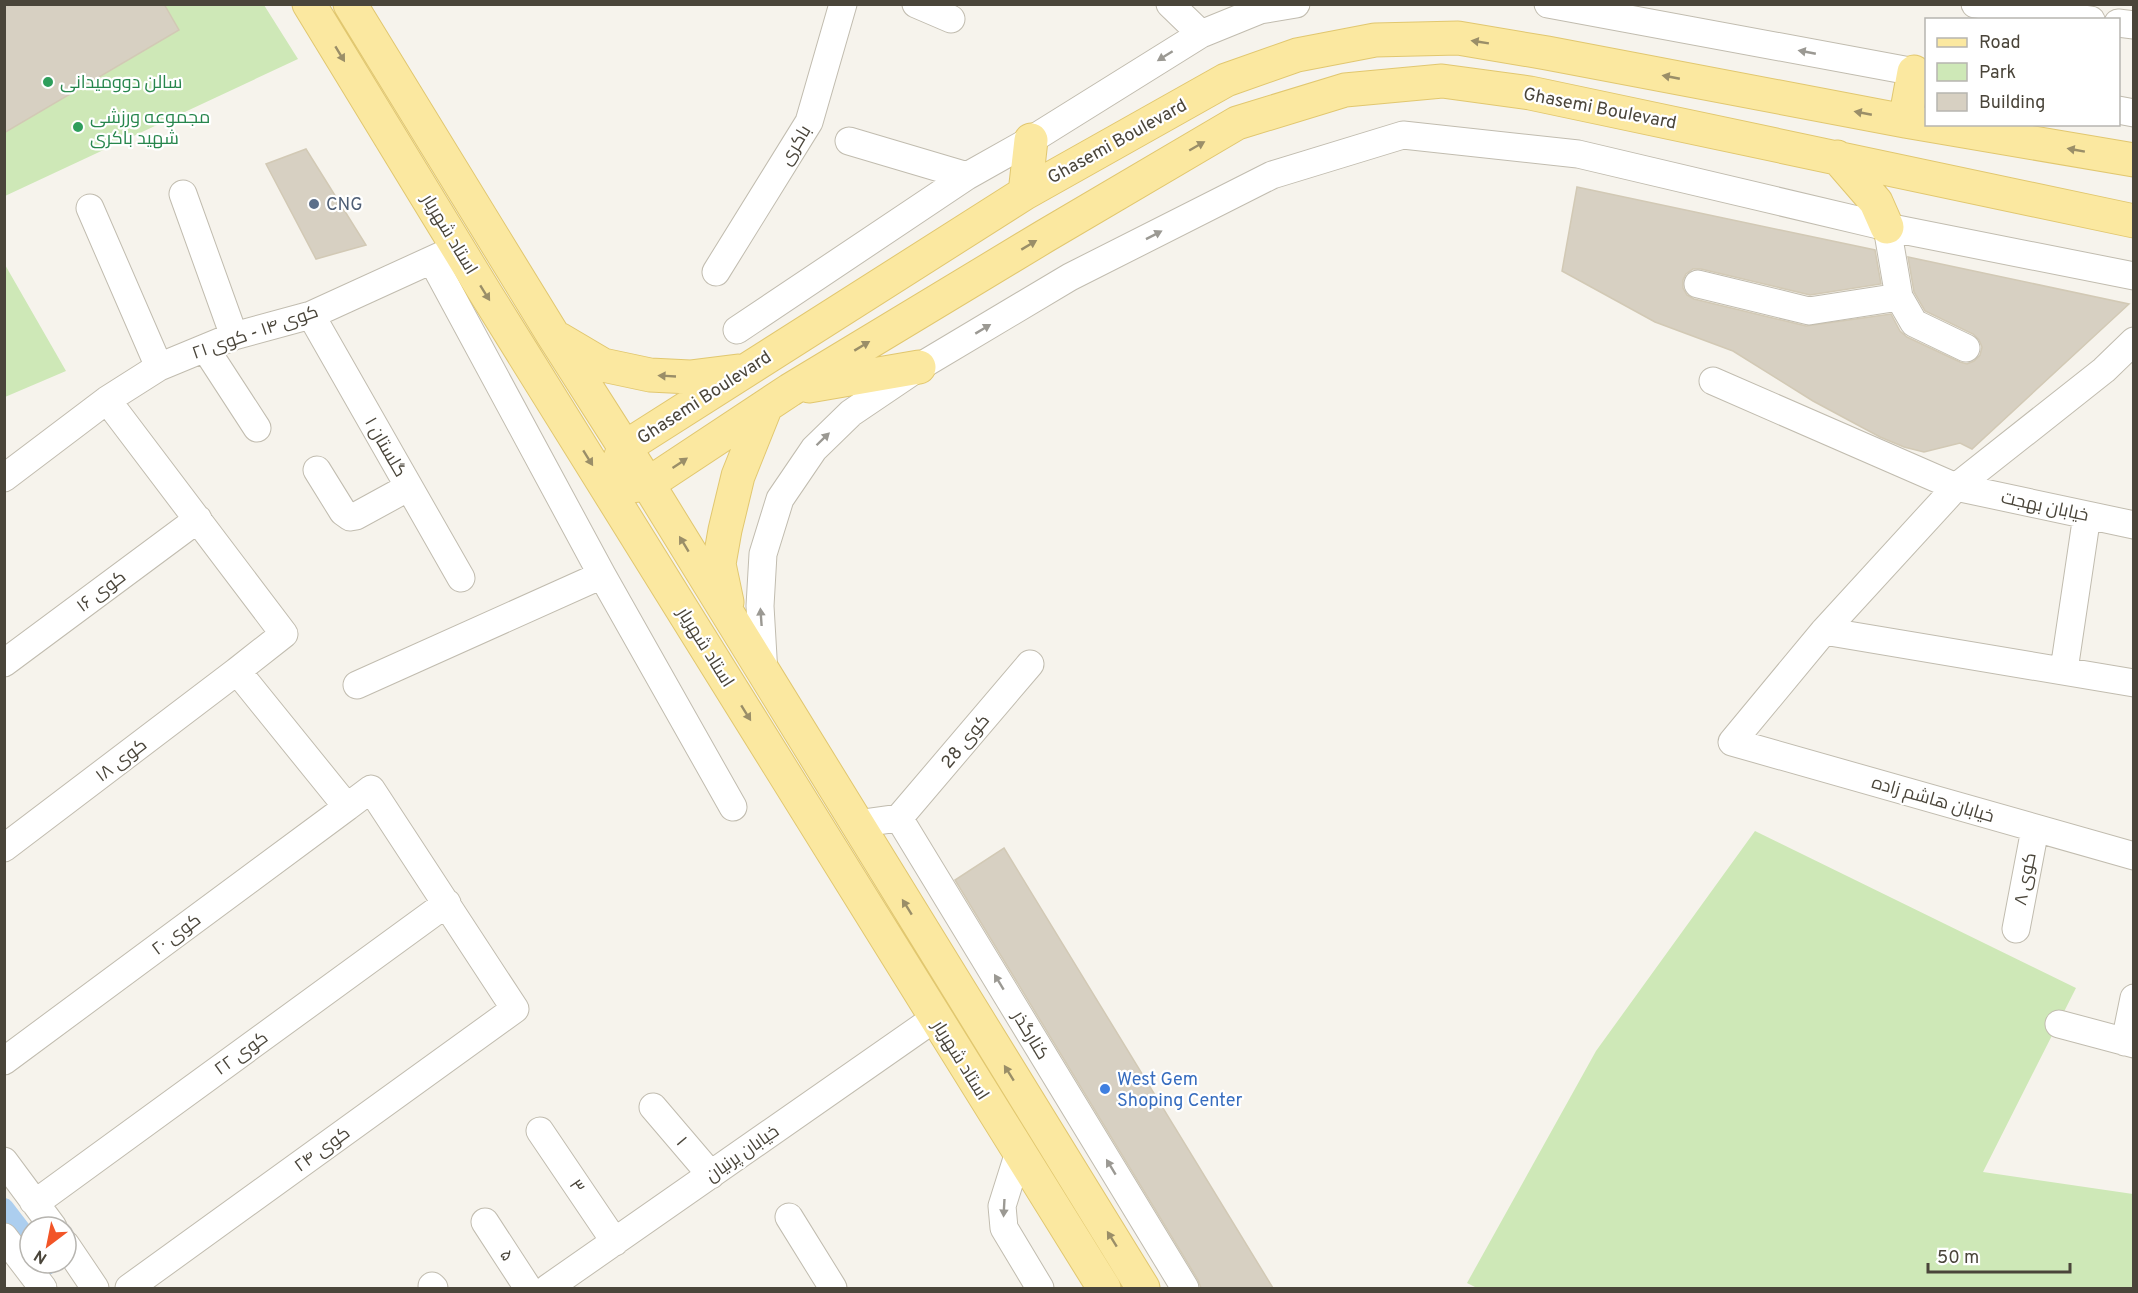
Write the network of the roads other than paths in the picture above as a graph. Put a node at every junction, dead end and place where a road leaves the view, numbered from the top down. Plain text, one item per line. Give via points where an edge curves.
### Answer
1 (309, 4) edge
2 (350, 4) edge
3 (843, 4) edge
4 (916, 4) edge
5 (1170, 4) edge
6 (1296, 4) edge
7 (1548, 4) edge
8 (1976, 4) edge
9 (1679, 16) edge
10 (2077, 18) edge
11 (951, 19) dead end
12 (1201, 34) junction
13 (1920, 73) edge
14 (1905, 121) junction
15 (1925, 124) edge
16 (1934, 126) edge
17 (1030, 140) junction
18 (849, 141) dead end
19 (1837, 157) junction
20 (2133, 160) edge
21 (967, 176) junction
22 (1025, 193) junction
23 (183, 194) dead end
24 (90, 208) dead end
25 (2133, 222) edge
26 (1887, 227) junction
27 (445, 254) junction
28 (716, 272) dead end
29 (2133, 276) edge
30 (1698, 284) dead end
31 (1899, 297) junction
32 (311, 315) junction
33 (738, 330) dead end
34 (234, 336) junction
35 (553, 336) junction
36 (2133, 341) edge
37 (205, 348) junction
38 (1966, 348) dead end
39 (159, 367) junction
40 (919, 368) junction
41 (746, 370) junction
42 (1713, 381) dead end
43 (778, 398) junction
44 (107, 400) junction
45 (256, 428) dead end
46 (624, 448) junction
47 (317, 470) dead end
48 (4, 478) edge
49 (648, 484) junction
50 (409, 487) junction
51 (1956, 487) junction
52 (608, 489) junction
53 (2086, 515) junction
54 (198, 519) junction
55 (2133, 525) edge
56 (602, 575) junction
57 (461, 578) dead end
58 (731, 621) junction
59 (1824, 631) junction
60 (4, 663) edge
61 (1030, 664) dead end
62 (2064, 670) junction
63 (237, 671) junction
64 (765, 676) junction
65 (2133, 683) edge
66 (357, 685) dead end
67 (347, 807) junction
68 (733, 807) dead end
69 (899, 818) junction
70 (856, 824) junction
71 (2035, 829) junction
72 (4, 848) edge
73 (2133, 856) edge
74 (447, 903) junction
75 (2016, 929) dead end
76 (2133, 999) edge
77 (935, 1018) junction
78 (2059, 1024) dead end
79 (2129, 1043) edge
80 (4, 1061) edge
81 (653, 1107) dead end
82 (540, 1131) dead end
83 (1019, 1152) junction
84 (4, 1161) edge
85 (711, 1175) junction
86 (33, 1201) junction
87 (44, 1215) edge
88 (789, 1217) dead end
89 (485, 1222) dead end
90 (4, 1237) edge
91 (615, 1242) junction
92 (78, 1262) edge
93 (53, 1275) edge
94 (42, 1288) edge
95 (95, 1288) edge
96 (129, 1288) edge
97 (528, 1288) edge
98 (548, 1288) edge
99 (832, 1288) edge
100 (1040, 1288) edge
101 (1104, 1288) edge
102 (1143, 1288) edge
103 (1185, 1288) edge

1 -> 27 main road, استاد شهریار
2 - 35 main road, استاد شهریار
3 - 28 street, باکری via 810,122
4 - 11 street
5 - 12 street
6 - 12 street via 1260,10
7 - 9 street
8 - 10 street
13 -> 9 street
12 -> 17 street
13 - 14 main road
15 -> 14 main road, Ghasemi Boulevard
14 -> 22 main road, Ghasemi Boulevard via 1458,38 1375,40 1297,55 1226,80
20 -> 16 main road, Ghasemi Boulevard
17 - 21 street
17 - 22 main road
18 - 21 street
19 - 25 main road, Ghasemi Boulevard
19 - 26 main road via 1876,202
43 -> 19 main road, Ghasemi Boulevard via 1237,123 1345,90 1442,81 1530,93
21 - 33 street
22 - 41 main road, Ghasemi Boulevard
23 - 34 street
24 - 39 street
26 - 29 street
26 - 31 street
40 -> 26 street via 1070,277 1272,175 1403,135 1578,154
27 - 32 street, کوی ۱۴ - کوی ۲۱
27 -> 52 main road, استاد شهریار
27 - 56 street
30 - 31 street via 1809,311
31 - 38 street via 1914,323
32 - 34 street, کوی ۱۴ - کوی ۲۱
32 - 50 street, ۱ گلستان
34 - 37 street, کوی ۱۴ - کوی ۲۱
41 -> 35 main road via 690,377 650,375 603,365
35 - 46 main road, استاد شهریار
36 - 51 street via 2104,370
37 - 39 street, کوی ۱۴ - کوی ۲۱
37 - 45 street
39 - 44 street, کوی ۱۴ - کوی ۲۱
40 - 43 main road
64 -> 40 street via 760,606 763,554 780,499 814,449 850,414
41 - 46 main road, Ghasemi Boulevard
42 - 51 street, خیابان بهجت
49 -> 43 main road, Ghasemi Boulevard
43 - 58 main road via 738,476 719,564
44 - 48 street, کوی ۱۴ - کوی ۲۱
44 - 54 street
46 - 49 main road, استاد شهریار
46 - 52 main road, Ghasemi Boulevard
47 - 50 street via 350,517
49 - 52 main road, Ghasemi Boulevard
58 -> 49 main road, استاد شهریار
50 - 57 street, ۱ گلستان
51 - 53 street, خیابان بهجت
51 - 59 street
52 -> 77 main road, استاد شهریار
53 - 55 street, خیابان بهجت
53 - 62 street
54 - 60 street, کوی ۱۶
54 - 63 street, کوی ۱۸ via 284,634
56 - 66 street
56 - 68 street
58 - 64 main road, استاد شهریار
59 - 62 street
59 - 71 street, خیابان هاشم زاده via 1732,742
61 - 69 street, کوی 28
62 - 65 street
63 - 67 street
63 - 72 street, کوی ۱۸
64 - 70 main road, استاد شهریار
67 - 74 street, کوی ۲۰ via 371,789
67 - 80 street, کوی ۲۰
69 - 70 street
103 -> 69 street, کنارگذر
102 -> 70 main road, استاد شهریار
71 - 73 street, خیابان هاشم زاده
71 - 75 street, کوی ۸
74 - 86 street, کوی ۲۲
74 - 96 street, کوی ۲۴ via 515,1010
76 - 79 street
77 - 83 main road, استاد شهریار
77 - 85 street, خیابان پرنیان
78 - 79 street
81 - 85 street, ۱
82 - 91 street, ۳
83 -> 100 street via 1002,1206 1004,1228
83 - 101 main road, استاد شهریار
84 - 86 street
85 - 91 street, خیابان پرنیان
86 - 87 street
88 - 99 street
89 - 97 street, ۵
90 - 94 street
91 - 98 street, خیابان پرنیان
92 - 95 street
93 - 94 street

